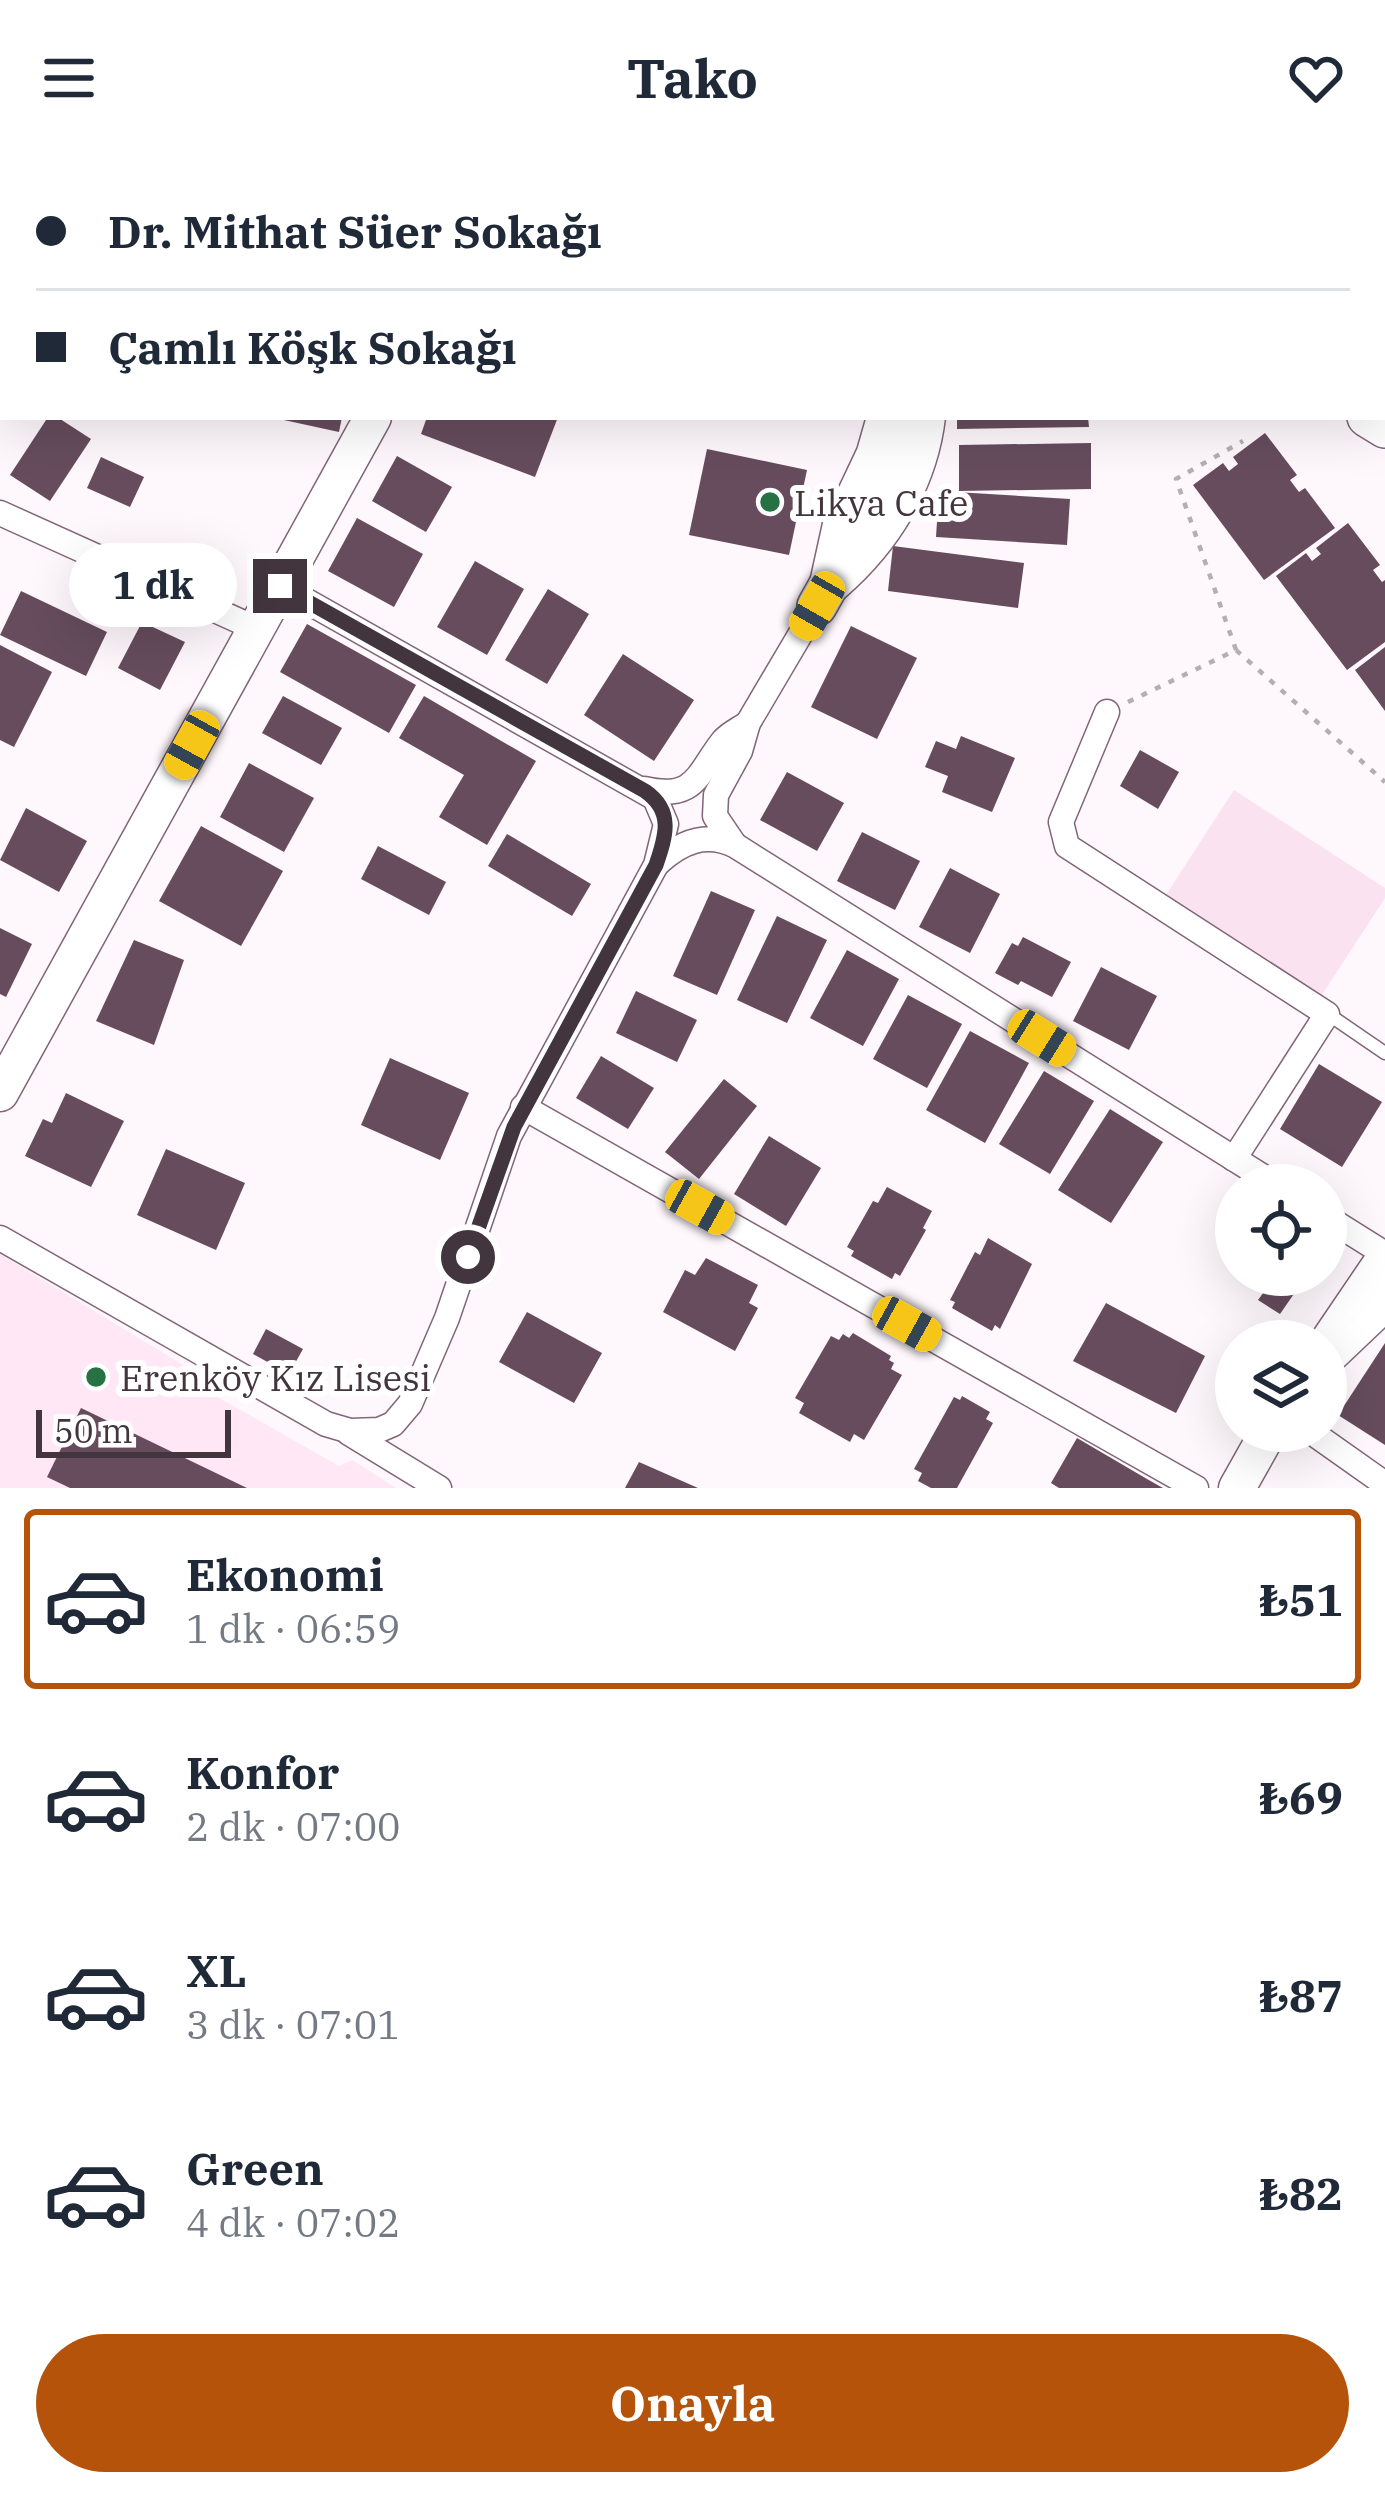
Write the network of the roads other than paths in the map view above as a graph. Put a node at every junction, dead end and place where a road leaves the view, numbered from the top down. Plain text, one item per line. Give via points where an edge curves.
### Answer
1 (372, 420) edge
2 (878, 420) edge
3 (908, 420) edge
4 (932, 420) edge
5 (0, 513) edge
6 (280, 586) junction
7 (817, 606) junction
8 (257, 628) junction
9 (1107, 712) road end
10 (748, 723) junction
11 (636, 786) junction
12 (736, 846) junction
13 (656, 865) junction
14 (1327, 1014) junction
15 (1385, 1053) edge
16 (0, 1094) edge
17 (523, 1107) junction
18 (1234, 1159) junction
19 (1242, 1164) edge
20 (1347, 1231) edge
21 (0, 1238) edge
22 (1385, 1256) edge
23 (1385, 1300) edge
24 (1343, 1320) edge
25 (1347, 1336) edge
26 (345, 1430) junction
27 (1257, 1452) edge
28 (1340, 1452) edge
29 (1385, 1484) edge
30 (439, 1488) edge
31 (1196, 1488) edge
32 (1237, 1488) edge

1 - 6 street
2 - 7 street via 836,524
3 - 7 main road via 896,466
4 - 7 street via 922,467 886,537
5 - 8 street
6 - 8 street
6 - 11 street
7 - 10 street
8 - 16 street
9 - 14 street via 1061,822 1067,846
10 - 11 street via 724,739 692,785 665,793
10 - 12 street via 714,801 717,822
11 - 13 street via 664,813
12 - 13 street via 692,841
12 - 18 street
13 - 17 street
14 - 15 lane
14 - 18 street
17 - 26 street via 410,1404 389,1427
17 - 31 street
18 - 19 street
20 - 22 street
21 - 26 street
22 - 24 street
23 - 25 main road
26 - 30 street
27 - 32 street
28 - 29 street

